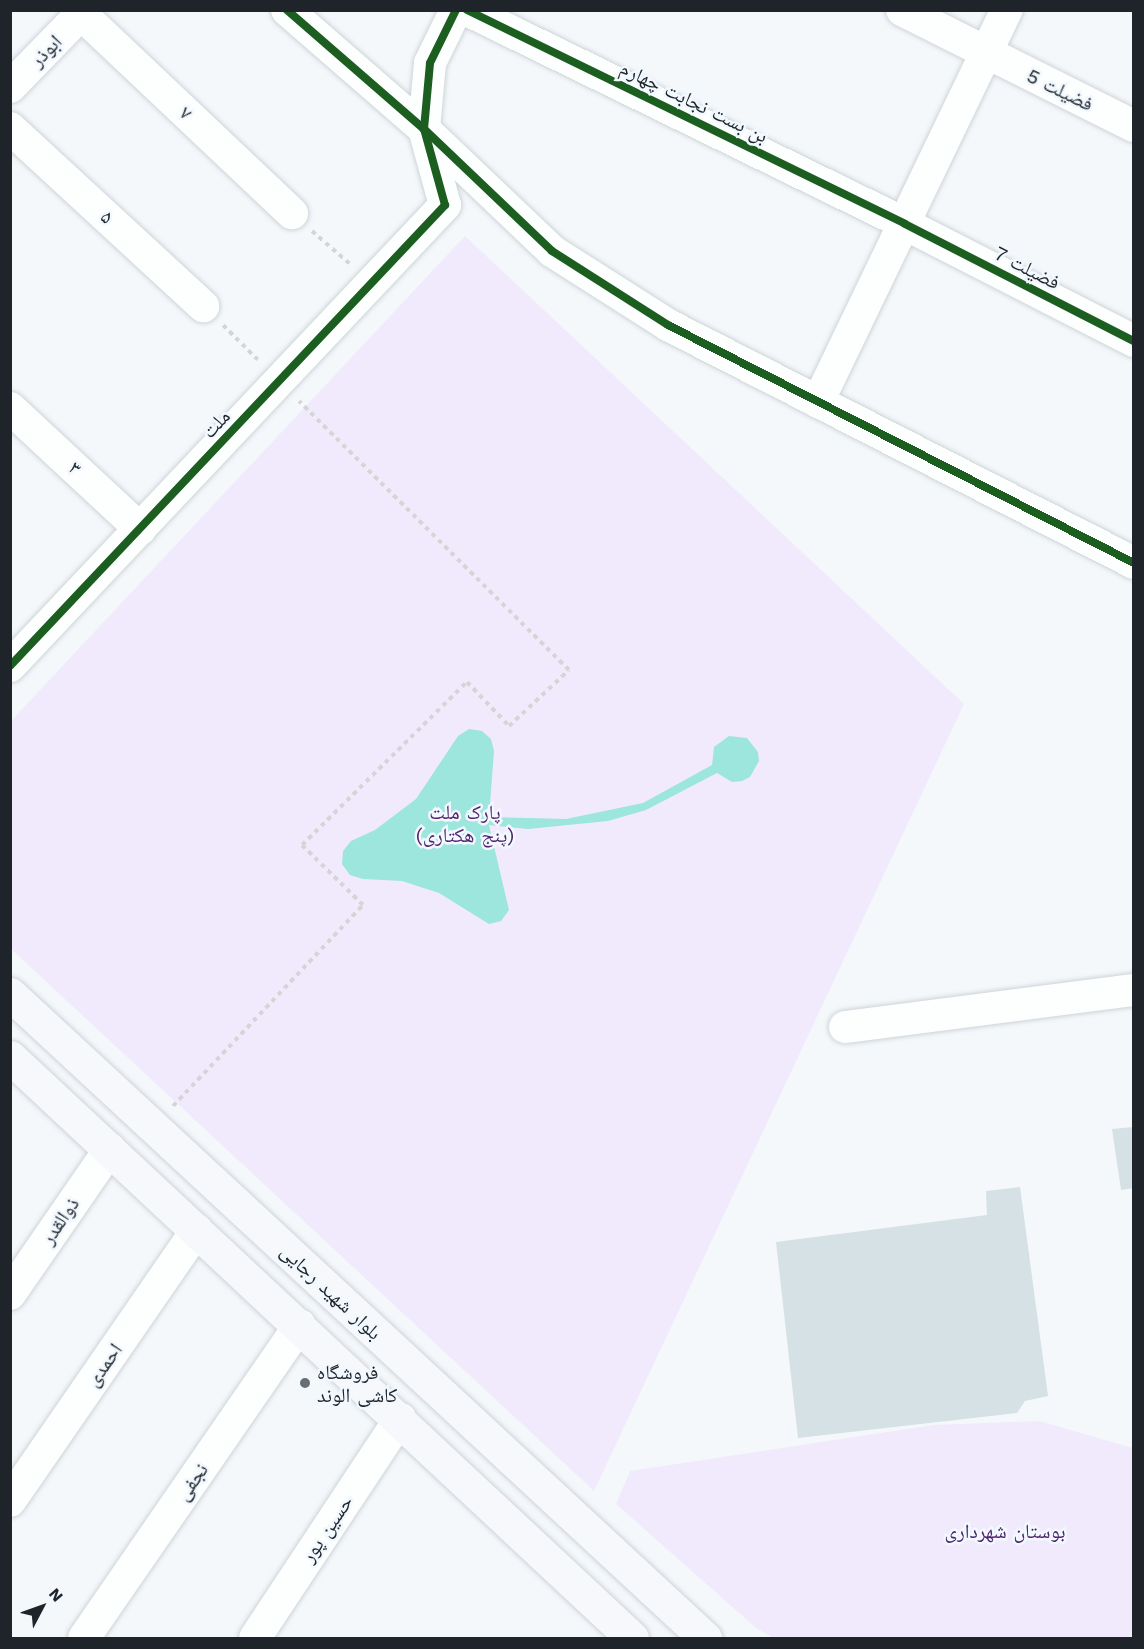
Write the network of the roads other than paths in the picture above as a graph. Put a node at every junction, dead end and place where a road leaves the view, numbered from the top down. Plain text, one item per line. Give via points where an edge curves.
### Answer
1 (287, 10) edge
2 (456, 10) edge
3 (467, 10) edge
4 (902, 10) edge
5 (1007, 10) edge
6 (79, 12) edge
7 (986, 54) junction
8 (10, 87) edge
9 (1134, 126) edge
10 (10, 128) edge
11 (424, 129) junction
12 (292, 213) road end
13 (905, 224) junction
14 (203, 306) road end
15 (1134, 341) edge
16 (818, 402) junction
17 (10, 408) edge
18 (140, 529) junction
19 (1134, 563) edge
20 (10, 666) edge
21 (1134, 990) edge
22 (10, 994) edge
23 (845, 1027) dead end
24 (10, 1057) edge
25 (110, 1149) junction
26 (197, 1230) junction
27 (10, 1294) edge
28 (300, 1325) junction
29 (400, 1419) junction
30 (10, 1500) edge
31 (621, 1634) edge
32 (84, 1638) edge
33 (255, 1638) edge
34 (705, 1638) edge

1 - 11 street
2 - 11 street via 430,63
3 - 13 street, بن بست نجابت چهارم
4 - 7 street, فضیلت 5
5 - 7 street
6 - 8 street, ابوذر
6 - 12 street, ۷
7 - 9 street, فضیلت 5
7 - 13 street
10 - 14 street, ۵
11 - 16 street via 552,251 668,325
11 - 18 street, ملت via 445,205
13 - 15 street, فضیلت 7
13 - 16 street
16 - 19 street
17 - 18 street, ۳
18 - 20 street, ملت
21 - 23 street
22 - 34 main road, بلوار شهید رجایی
24 - 25 main road
25 - 26 main road
25 - 27 street, ذوالقدر
26 - 28 main road
26 - 30 street, احمدی
28 - 29 main road
28 - 32 street, نجفی
29 - 31 main road
29 - 33 street, حسین پور

